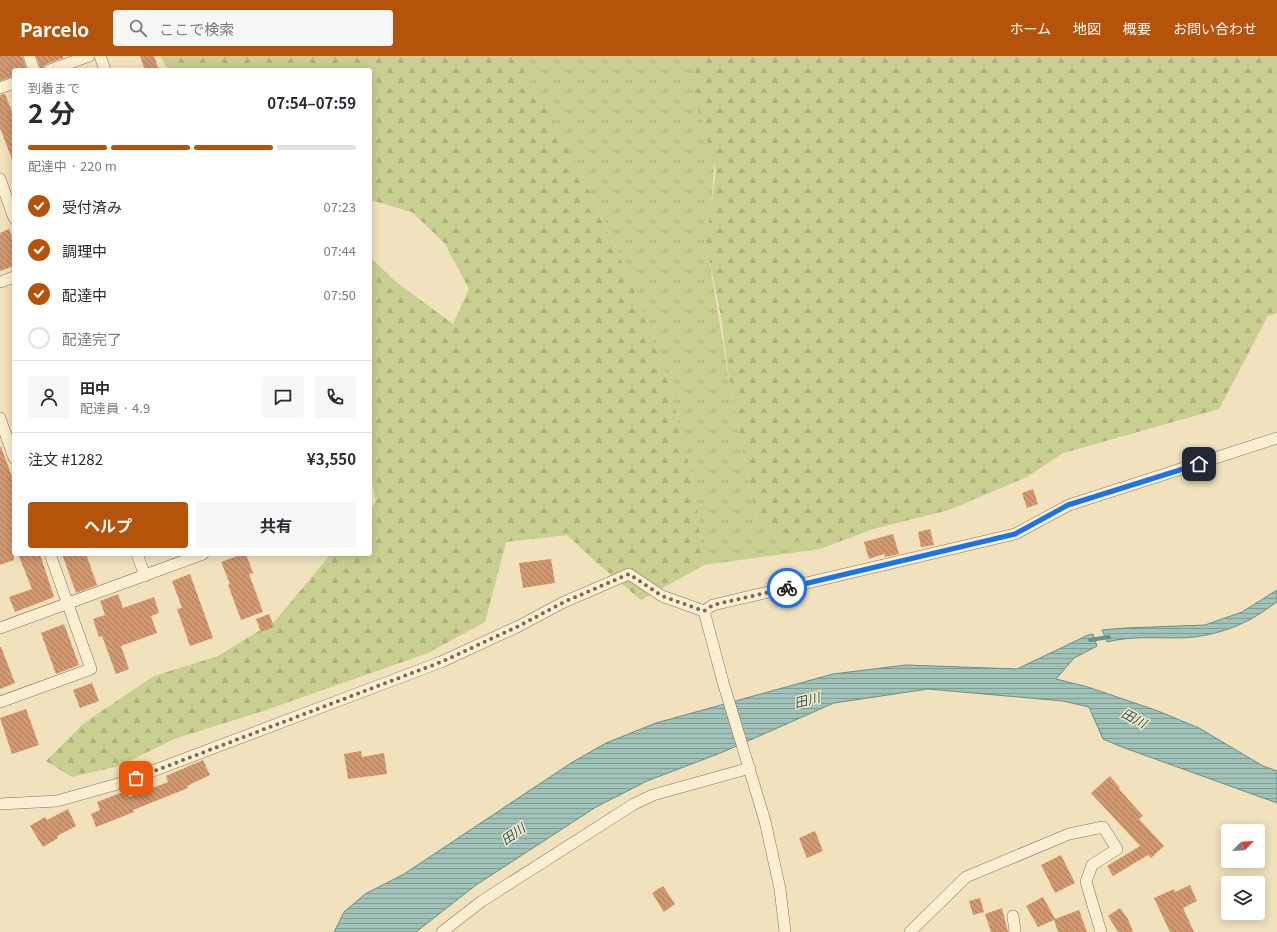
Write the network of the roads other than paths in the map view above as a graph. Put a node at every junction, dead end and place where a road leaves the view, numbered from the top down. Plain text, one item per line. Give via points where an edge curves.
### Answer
1 (29, 56) edge
2 (89, 56) edge
3 (100, 56) edge
4 (33, 68) edge
5 (56, 68) edge
6 (104, 68) edge
7 (12, 84) edge
8 (0, 88) edge
9 (0, 179) edge
10 (12, 212) edge
11 (12, 278) edge
12 (0, 282) edge
13 (0, 418) edge
14 (1277, 438) edge
15 (12, 449) edge
16 (12, 452) edge
17 (0, 454) edge
18 (51, 556) edge
19 (138, 556) edge
20 (198, 556) edge
21 (145, 576) junction
22 (68, 604) junction
23 (704, 611) junction
24 (0, 628) edge
25 (0, 702) edge
26 (749, 766) junction
27 (0, 804) edge
28 (1013, 916) dead end
29 (442, 932) edge
30 (785, 932) edge
31 (910, 932) edge
32 (1015, 932) edge
33 (1101, 932) edge

1 - 4 street
2 - 5 street
3 - 6 street
7 - 8 street
9 - 10 street
11 - 12 street
13 - 15 street
14 - 23 street via 1068,505 1015,534 713,605
16 - 17 street
18 - 22 street
19 - 21 street
20 - 21 street
21 - 22 street
22 - 24 street
22 - 25 street via 91,669
23 - 26 street
23 - 27 street via 662,596 629,574 564,602 441,662 121,783 57,801
26 - 29 street via 653,795 634,804 482,901
26 - 30 street via 765,821 780,889
28 - 32 street
31 - 33 street via 966,877 1069,834 1103,827 1117,849 1092,865 1086,882

